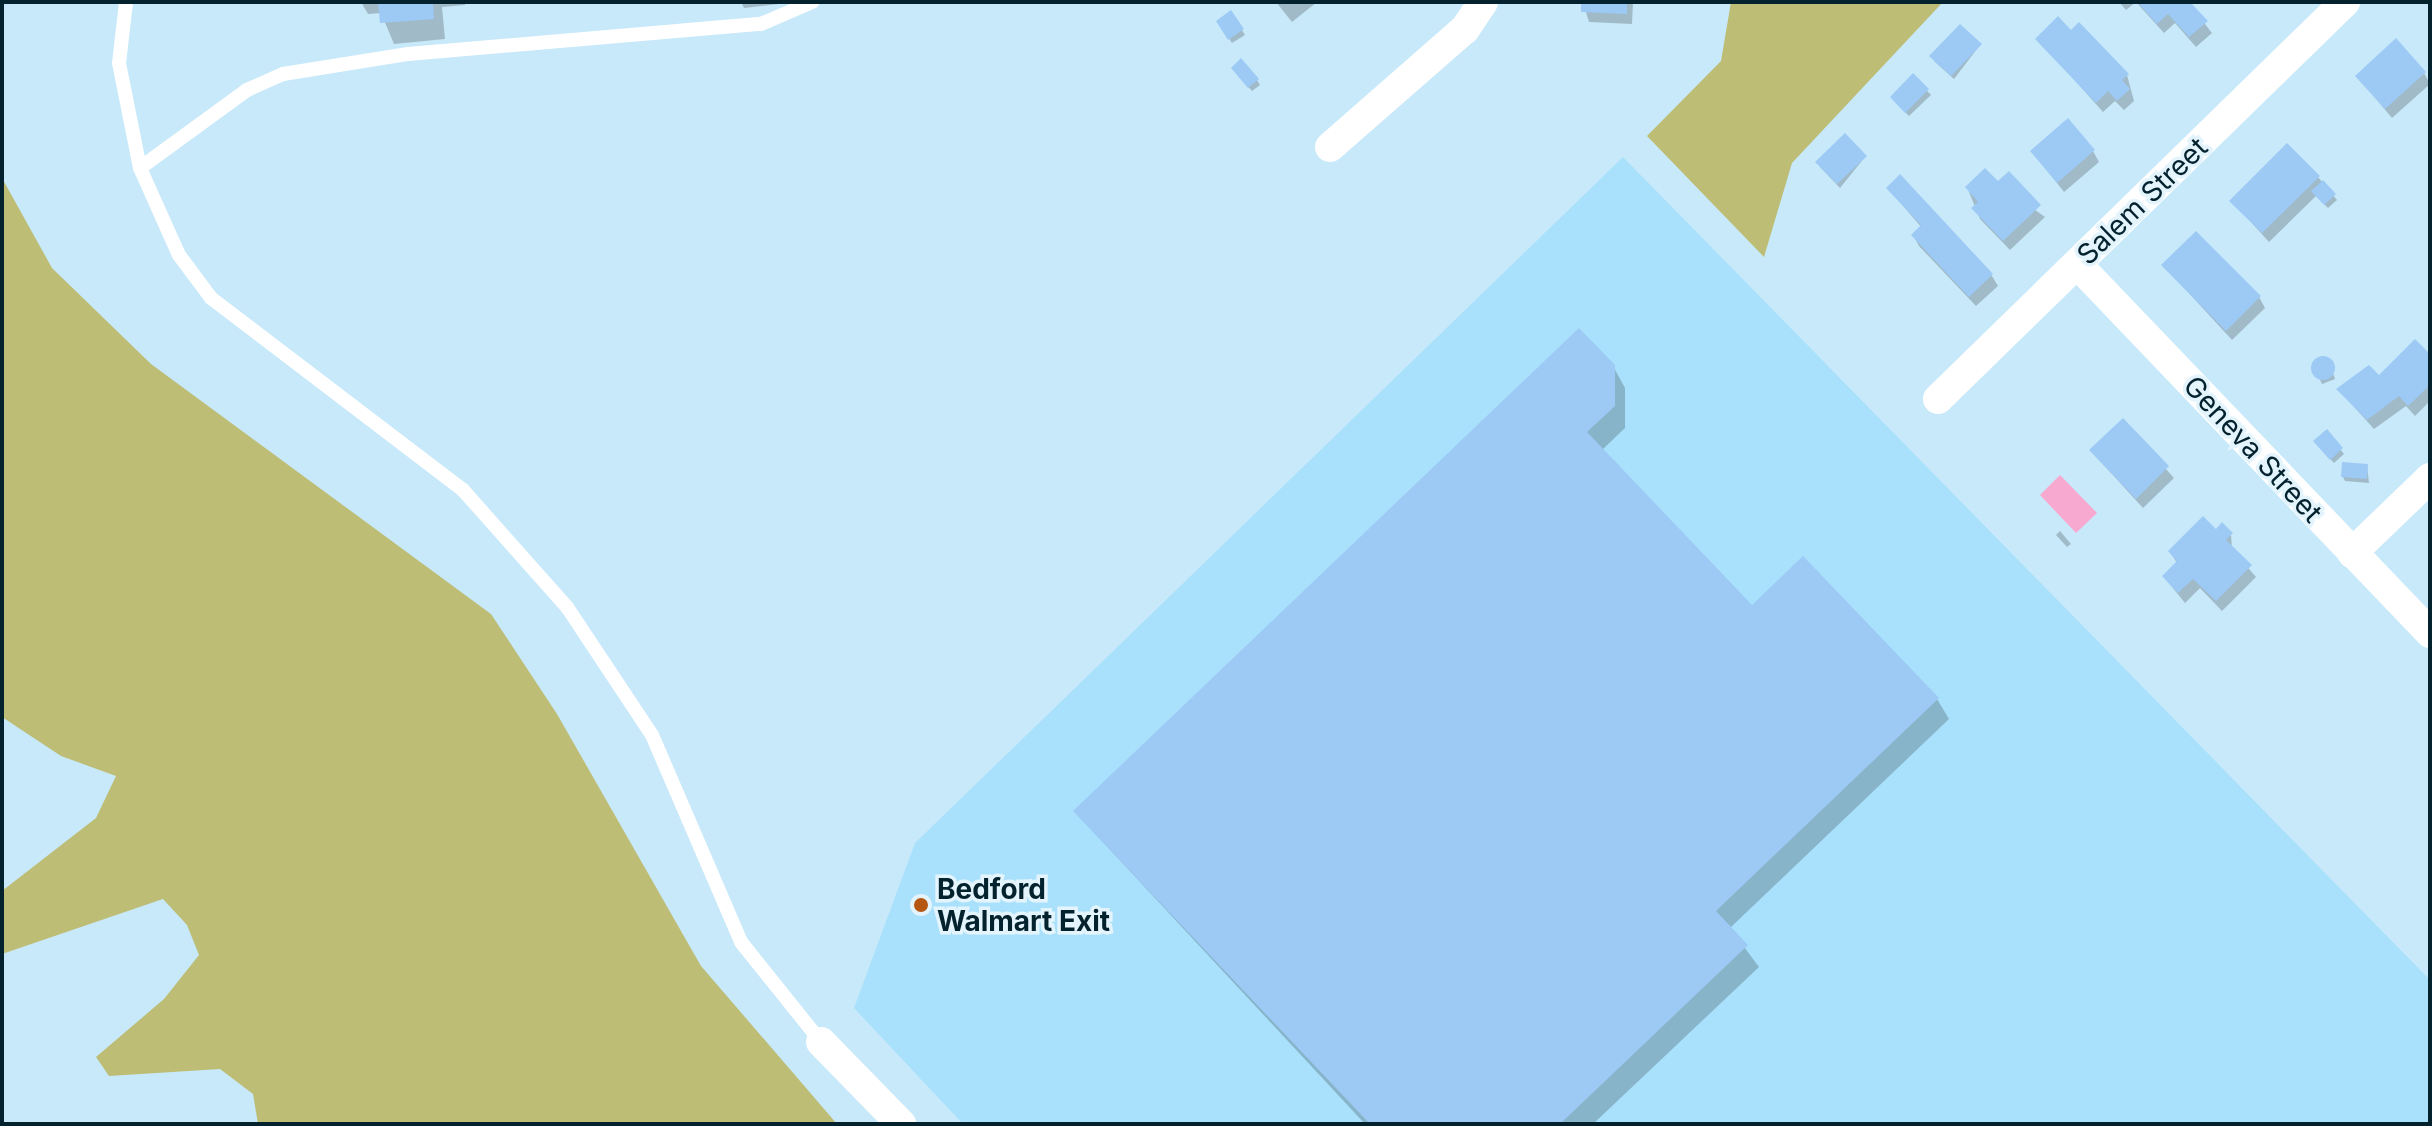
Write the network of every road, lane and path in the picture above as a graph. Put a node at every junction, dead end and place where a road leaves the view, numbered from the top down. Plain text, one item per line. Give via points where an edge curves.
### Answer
1 (126, 2) edge
2 (812, 2) edge
3 (1483, 2) edge
4 (2345, 2) edge
5 (1330, 147) dead end
6 (140, 168) junction
7 (2077, 264) junction
8 (1938, 399) dead end
9 (2430, 478) edge
10 (2352, 553) junction
11 (2430, 633) edge
12 (821, 1042) joint
13 (901, 1124) edge

1 - 6 lane via 119,63
2 - 6 lane via 761,24 408,54 283,74 247,90
3 - 5 street via 1465,29
4 - 7 street, Salem Street
6 - 12 lane via 179,255 211,298 463,490 567,607 652,735 741,942
7 - 8 street, Salem Street
7 - 10 street, Geneva Street
9 - 10 street
10 - 11 street, Geneva Street
12 - 13 street

